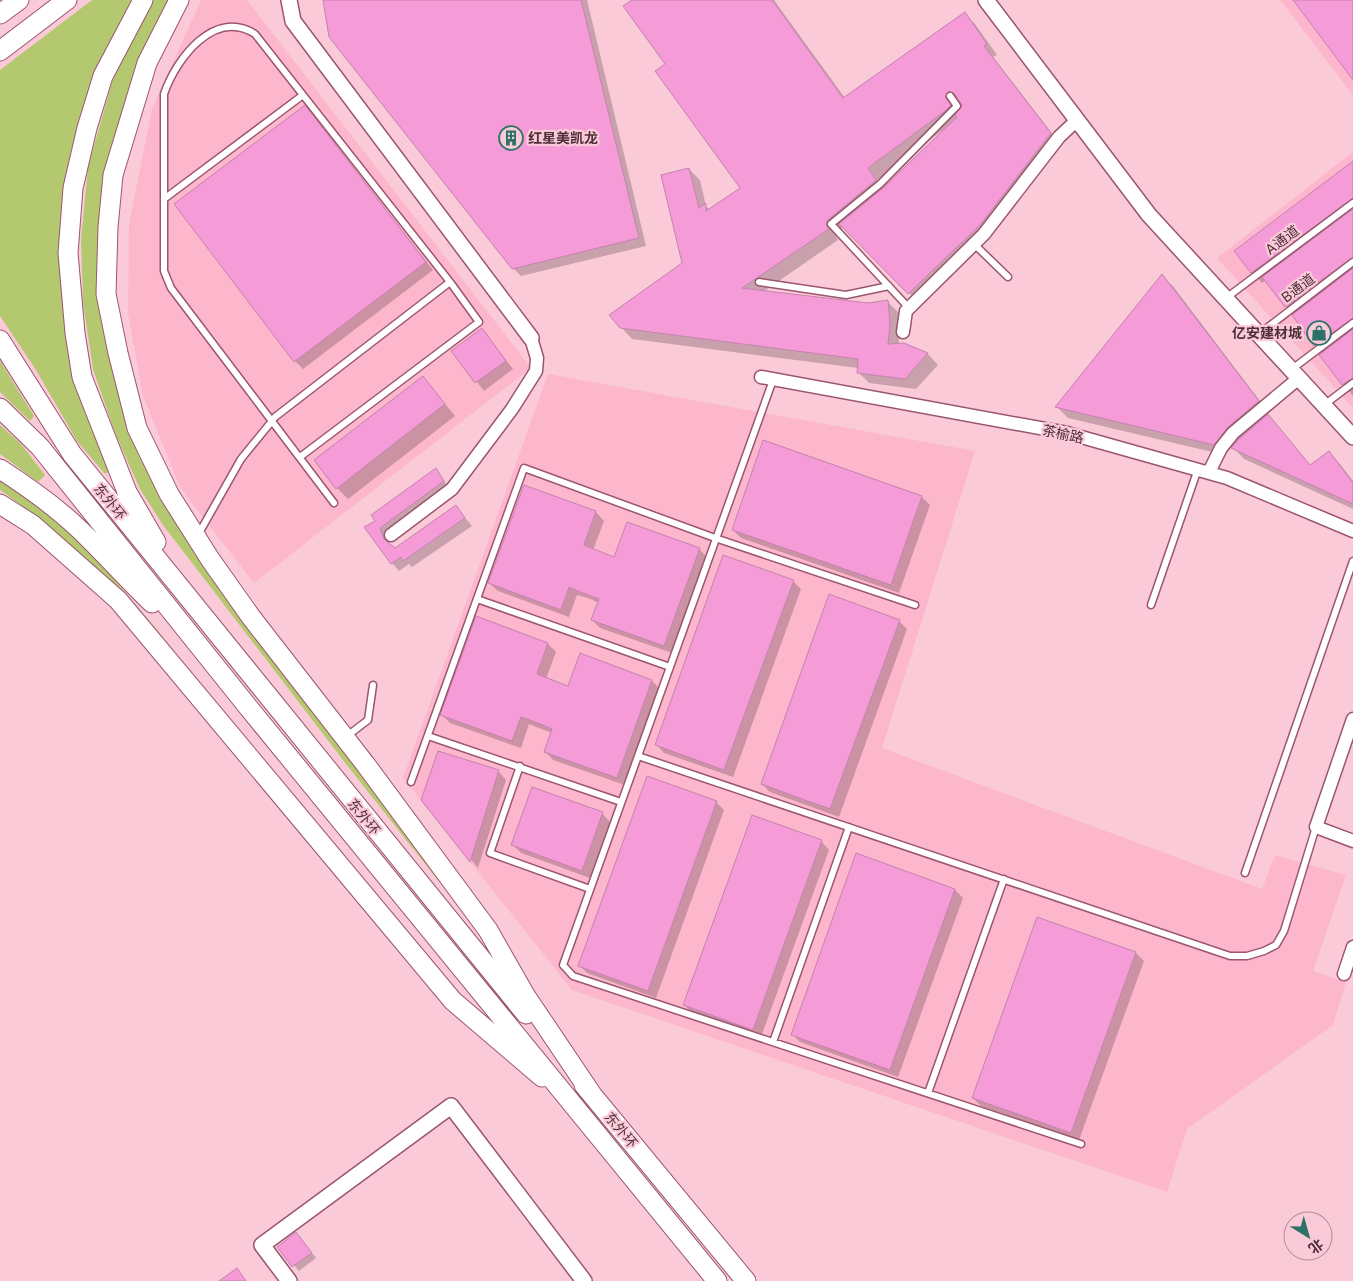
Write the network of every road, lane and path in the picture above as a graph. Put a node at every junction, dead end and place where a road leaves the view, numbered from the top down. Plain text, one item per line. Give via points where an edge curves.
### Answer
1 (19, 0) edge
2 (67, 0) edge
3 (143, 0) edge
4 (179, 0) edge
5 (289, 0) edge
6 (986, 0) edge
7 (0, 14) edge
8 (0, 51) edge
9 (303, 95) junction
10 (950, 96) dead end
11 (1077, 120) junction
12 (164, 199) junction
13 (1353, 203) edge
14 (974, 244) junction
15 (1353, 262) edge
16 (1008, 277) dead end
17 (450, 282) junction
18 (759, 282) dead end
19 (889, 286) junction
20 (1226, 298) junction
21 (909, 308) junction
22 (1353, 323) edge
23 (903, 332) dead end
24 (1258, 334) junction
25 (531, 338) joint
26 (0, 340) edge
27 (1295, 374) junction
28 (767, 378) joint
29 (1353, 383) edge
30 (1324, 405) junction
31 (0, 408) edge
32 (272, 421) junction
33 (1353, 437) edge
34 (300, 457) junction
35 (0, 468) edge
36 (1204, 471) junction
37 (334, 503) dead end
38 (0, 504) edge
39 (1353, 531) edge
40 (391, 535) dead end
41 (197, 538) junction
42 (716, 538) junction
43 (1353, 561) edge
44 (478, 598) junction
45 (915, 605) dead end
46 (1152, 605) dead end
47 (219, 637) junction
48 (202, 650) junction
49 (670, 667) junction
50 (373, 685) dead end
51 (1353, 719) edge
52 (428, 736) junction
53 (344, 738) junction
54 (638, 756) junction
55 (520, 766) junction
56 (412, 782) dead end
57 (622, 802) junction
58 (849, 827) junction
59 (1316, 827) junction
60 (1353, 841) edge
61 (1245, 873) dead end
62 (1004, 879) junction
63 (590, 889) junction
64 (1353, 947) edge
65 (1344, 974) dead end
66 (773, 1042) junction
67 (928, 1093) junction
68 (592, 1096) junction
69 (577, 1107) junction
70 (1081, 1144) dead end
71 (289, 1281) edge
72 (584, 1281) edge
73 (717, 1281) edge
74 (746, 1281) edge

1 - 7 main road
2 - 8 main road
3 - 47 main road via 104,76 72,188 68,253 75,333 82,377 127,492 150,534
4 - 41 main road via 147,63 113,175 106,294 137,428 169,494
5 - 25 street via 293,21
6 - 11 street
9 - 12 lane
9 - 12 lane via 255,34 246,28 234,26 208,34 180,60 164,94
9 - 17 lane
10 - 19 lane via 957,106 880,184 830,224
11 - 14 street via 1059,137
11 - 20 street via 1149,215
12 - 32 lane via 164,271 171,288
13 - 20 lane, A通道
14 - 16 lane
14 - 21 street
15 - 24 lane, B通道
17 - 32 lane
17 - 34 lane via 479,322
18 - 19 lane via 846,295
19 - 21 lane
20 - 24 street
21 - 23 street
22 - 27 lane
24 - 27 street
25 - 40 street via 537,358 536,371 512,409 452,489
26 - 47 main road, 东外环 via 72,454
27 - 30 street
27 - 36 street via 1233,433
28 - 36 street, 茶榆路 via 1068,433
28 - 42 lane
29 - 30 lane
30 - 33 street
31 - 48 main road via 40,447
32 - 34 lane
32 - 41 lane via 241,459
34 - 37 lane
35 - 48 main road via 79,529 117,570
36 - 39 street, 茶榆路
36 - 46 lane
38 - 69 main road via 33,525 118,600 454,1001
41 - 53 main road via 251,617
42 - 44 lane via 524,468
42 - 45 lane
42 - 49 lane
43 - 61 lane
44 - 49 lane
44 - 52 lane
47 - 68 main road, 东外环
48 - 69 main road
49 - 54 lane
50 - 53 lane via 368,720
51 - 59 street
52 - 55 lane
52 - 56 lane
53 - 68 main road via 488,930 525,996
54 - 57 lane
54 - 58 lane
55 - 57 lane
55 - 63 lane via 490,853
57 - 63 lane
58 - 62 lane
58 - 66 lane
59 - 60 street
59 - 62 lane via 1284,931 1276,945 1248,956 1230,956
62 - 67 lane
63 - 66 lane via 563,965 573,976
64 - 65 street
66 - 67 lane
67 - 70 lane
68 - 74 main road, 东外环
69 - 73 main road, 东外环
71 - 72 street via 262,1245 452,1106

